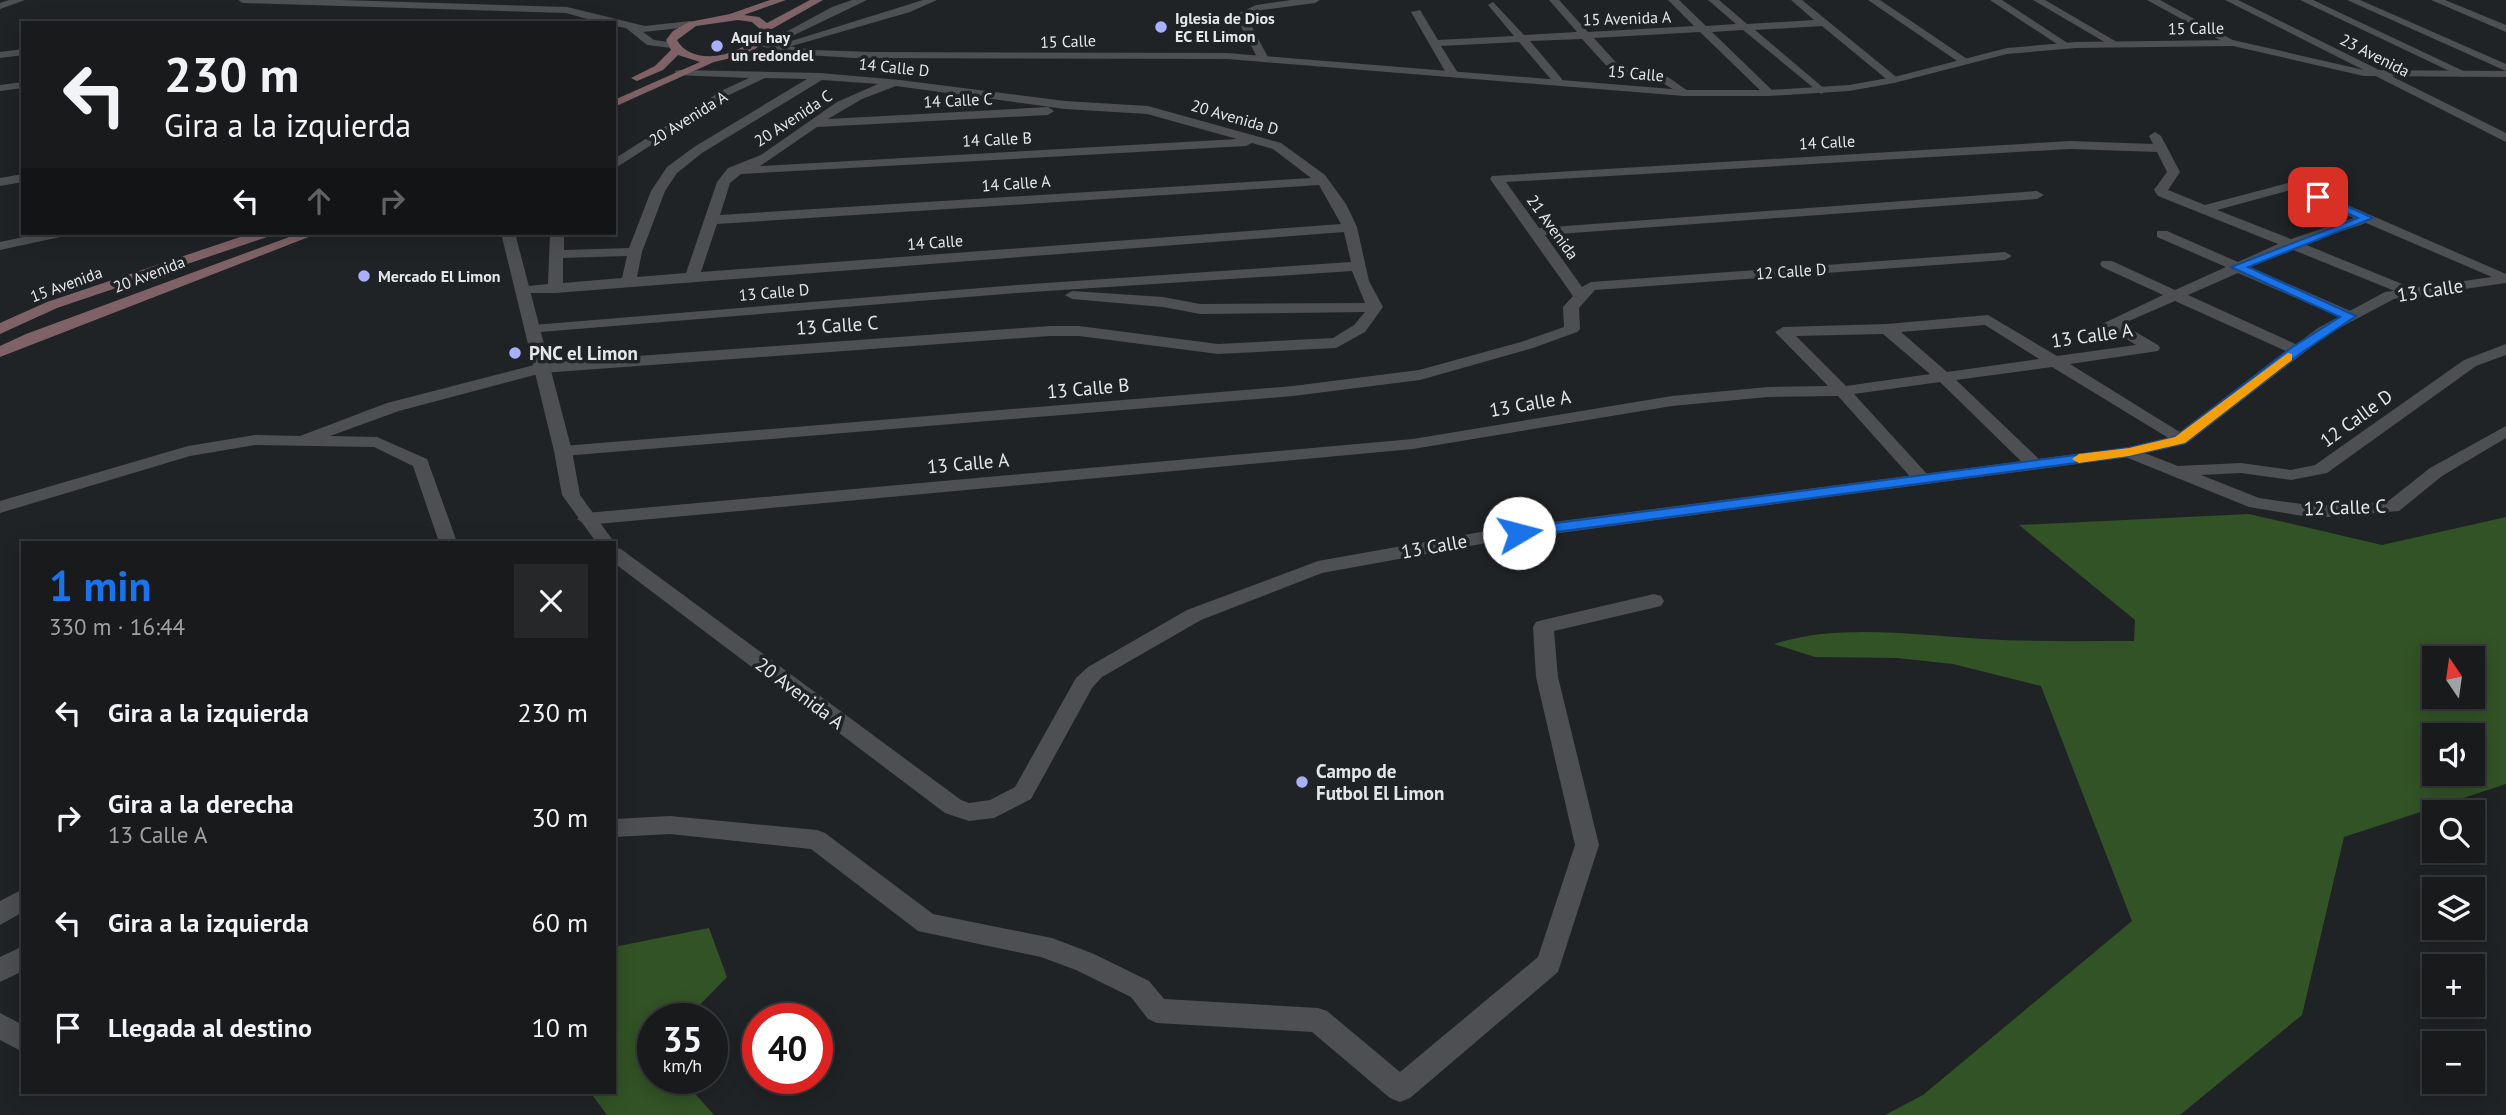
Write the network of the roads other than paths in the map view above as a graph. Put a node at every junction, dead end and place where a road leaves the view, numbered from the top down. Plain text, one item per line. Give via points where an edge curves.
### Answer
1 (20, 0) edge
2 (243, 0) edge
3 (781, 0) edge
4 (818, 0) edge
5 (862, 0) edge
6 (932, 0) edge
7 (1315, 0) edge
8 (1554, 0) edge
9 (1673, 0) edge
10 (1713, 0) edge
11 (1796, 0) edge
12 (1873, 0) edge
13 (1994, 0) edge
14 (2038, 0) edge
15 (2152, 0) edge
16 (2230, 0) edge
17 (2305, 0) edge
18 (2352, 0) edge
19 (2437, 0) edge
20 (1493, 5) dead end
21 (0, 6) edge
22 (1416, 12) dead end
23 (724, 17) junction
24 (606, 21) edge
25 (1822, 23) junction
26 (616, 24) edge
27 (690, 24) junction
28 (766, 27) junction
29 (631, 28) junction
30 (1746, 28) junction
31 (2506, 29) edge
32 (1703, 31) junction
33 (1584, 36) junction
34 (1519, 39) junction
35 (1434, 43) junction
36 (2234, 43) junction
37 (2117, 45) junction
38 (766, 46) junction
39 (2067, 46) junction
40 (674, 48) junction
41 (21, 52) edge
42 (0, 55) edge
43 (724, 57) junction
44 (1262, 59) junction
45 (1964, 61) junction
46 (2506, 68) edge
47 (679, 73) junction
48 (1452, 73) junction
49 (765, 74) junction
50 (2379, 74) junction
51 (2506, 74) edge
52 (2466, 75) junction
53 (820, 76) junction
54 (1894, 80) junction
55 (1558, 81) junction
56 (900, 83) junction
57 (625, 84) dead end
58 (21, 85) edge
59 (0, 88) edge
60 (1821, 91) junction
61 (1684, 93) junction
62 (1769, 93) junction
63 (616, 103) edge
64 (1105, 108) junction
65 (812, 124) junction
66 (2506, 138) edge
67 (1263, 142) junction
68 (616, 164) edge
69 (733, 171) junction
70 (21, 178) edge
71 (1496, 179) joint
72 (1323, 181) junction
73 (0, 182) edge
74 (2037, 195) dead end
75 (2205, 209) junction
76 (2368, 218) junction
77 (711, 219) junction
78 (1350, 227) junction
79 (1535, 232) junction
80 (2162, 234) dead end
81 (51, 235) edge
82 (259, 235) edge
83 (307, 235) edge
84 (509, 235) edge
85 (557, 235) edge
86 (2291, 244) junction
87 (0, 246) edge
88 (635, 252) junction
89 (557, 254) junction
90 (2005, 256) dead end
91 (2107, 264) dead end
92 (1359, 265) junction
93 (2237, 267) junction
94 (692, 278) junction
95 (2506, 279) edge
96 (628, 282) junction
97 (555, 289) junction
98 (1017, 289) junction
99 (523, 290) junction
100 (2407, 291) junction
101 (2177, 295) junction
102 (1581, 296) junction
103 (1373, 311) junction
104 (2350, 316) junction
105 (0, 329) edge
106 (1886, 329) junction
107 (533, 330) junction
108 (2506, 349) edge
109 (2296, 350) junction
110 (0, 352) edge
111 (2053, 362) junction
112 (542, 368) junction
113 (1944, 377) junction
114 (1842, 391) junction
115 (2506, 431) edge
116 (306, 439) junction
117 (2180, 440) junction
118 (563, 451) junction
119 (2129, 452) junction
120 (2034, 464) junction
121 (2174, 470) junction
122 (1921, 478) junction
123 (0, 507) edge
124 (586, 519) junction
125 (448, 541) edge
126 (604, 541) edge
127 (616, 554) edge
128 (1654, 601) dead end
129 (994, 809) joint
130 (616, 828) edge
131 (21, 900) edge
132 (0, 914) edge
133 (21, 958) edge
134 (0, 971) edge
135 (0, 1025) edge
136 (21, 1039) edge

1 - 21 street
2 - 24 street via 567,10
3 - 23 main road
4 - 28 main road
5 - 38 street
6 - 38 street
7 - 44 street via 1260,6 1240,15
8 - 33 street
9 - 32 street
10 - 30 street
11 - 25 street
12 - 45 street
13 - 39 street
14 - 37 street
15 - 36 street
16 - 50 street, 23 Avenida
17 - 52 street
18 - 46 street
19 - 31 street
20 - 34 street
22 - 35 street
23 - 27 main road
23 - 28 main road via 755,19
25 - 30 street, 15 Avenida A
25 - 54 street
26 - 29 street
27 - 29 street
27 - 40 main road via 676,32 671,40
28 - 38 main road
29 - 40 street via 651,43
30 - 32 street, 15 Avenida A
30 - 60 street
32 - 33 street, 15 Avenida A
32 - 62 street
33 - 34 street, 15 Avenida A
33 - 61 street via 1616,71 1665,79
34 - 35 street, 15 Avenida A
34 - 55 street
35 - 48 street
36 - 37 street, 15 Calle
36 - 50 street, 15 Calle
37 - 39 street, 15 Calle
38 - 43 main road
38 - 44 street, 15 Calle via 827,54 1036,58 1152,54
39 - 45 street, 15 Calle via 2007,51
40 - 43 main road via 687,57
40 - 57 main road via 659,68
41 - 42 street
43 - 47 main road
44 - 48 street, 15 Calle
45 - 54 street, 15 Calle
47 - 49 street, 14 Calle D
47 - 63 main road
48 - 55 street, 15 Calle
49 - 53 street, 14 Calle D
49 - 68 street, 20 Avenida A via 725,93
50 - 52 street, 15 Calle
50 - 66 street, 23 Avenida
51 - 52 street, 15 Calle
53 - 56 street, 14 Calle D
53 - 88 street via 672,170 658,191
54 - 60 street, 15 Calle
55 - 61 street, 15 Calle
56 - 64 street, 14 Calle D
56 - 65 street, 20 Avenida C via 881,86
58 - 59 street
60 - 62 street, 15 Calle
61 - 62 street, 15 Calle
64 - 65 street, 14 Calle C
64 - 67 street, 20 Avenida D via 1148,110
65 - 69 street, 20 Avenida C via 764,159
67 - 69 street, 14 Calle B
67 - 72 street, 20 Avenida D via 1277,146
69 - 77 street via 724,182
70 - 73 street
71 - 75 street, 14 Calle via 2157,141 2174,175 2161,191
71 - 79 street, 21 Avenida
72 - 77 street, 14 Calle A
72 - 78 street, 20 Avenida D
74 - 79 street
75 - 76 street via 2290,185
75 - 86 street
76 - 86 street, 13 Calle A
76 - 95 street
77 - 94 street
78 - 92 street, 20 Avenida D
78 - 94 street, 14 Calle
79 - 102 street, 21 Avenida
80 - 93 street
81 - 87 street
82 - 105 main road, 15 Avenida via 52,305
83 - 110 main road, 20 Avenida
84 - 99 street
85 - 89 street
86 - 93 street, 13 Calle A
86 - 100 street
88 - 89 street
88 - 96 street
89 - 97 street
90 - 102 street, 12 Calle D via 1591,286
91 - 101 street
92 - 98 street, 13 Calle D
92 - 103 street, 20 Avenida D
93 - 101 street, 13 Calle A
93 - 104 street
94 - 96 street, 14 Calle
95 - 100 street, 13 Calle
96 - 97 street, 14 Calle
97 - 99 street, 14 Calle
98 - 103 street, 13 Calle D via 1199,309
98 - 107 street, 13 Calle D
99 - 107 street
100 - 104 street, 13 Calle
101 - 109 street
101 - 111 street, 13 Calle A via 2110,324 2152,348
102 - 118 street, 13 Calle B via 1571,307 1572,329 1420,375 1096,409
103 - 112 street, 13 Calle C via 1348,337 1336,342 1218,349 1050,331
104 - 109 street, 13 Calle
106 - 111 street via 1988,320
106 - 113 street
106 - 114 street via 1783,332
107 - 112 street
108 - 121 street, 12 Calle D via 2470,363 2321,469 2291,475 2241,468
109 - 117 street, 13 Calle
111 - 113 street, 13 Calle A
111 - 117 street
112 - 116 street, 13 Calle C via 393,407
112 - 118 street
113 - 114 street, 13 Calle A
113 - 120 street
114 - 122 street
114 - 124 street, 13 Calle A via 1672,401 1413,444
115 - 121 street, 12 Calle C via 2436,472 2392,508 2315,512 2255,503
116 - 123 street via 255,440 188,450
116 - 125 street via 377,442 421,463
117 - 119 street, 13 Calle
118 - 124 street via 570,495
119 - 120 street, 13 Calle
119 - 121 street, 12 Calle C
120 - 122 street, 13 Calle
122 - 129 street, 13 Calle via 1492,536 1288,576 1194,615 1095,672 1084,683 1023,793
124 - 126 street
127 - 129 street, 20 Avenida A via 953,807 969,812
128 - 130 street via 1543,627 1547,677 1587,845 1549,964 1400,1088 1318,1020 1157,1012 1140,989 1085,962 1043,946 928,923 817,840 670,825
131 - 132 street
133 - 134 street
135 - 136 street

